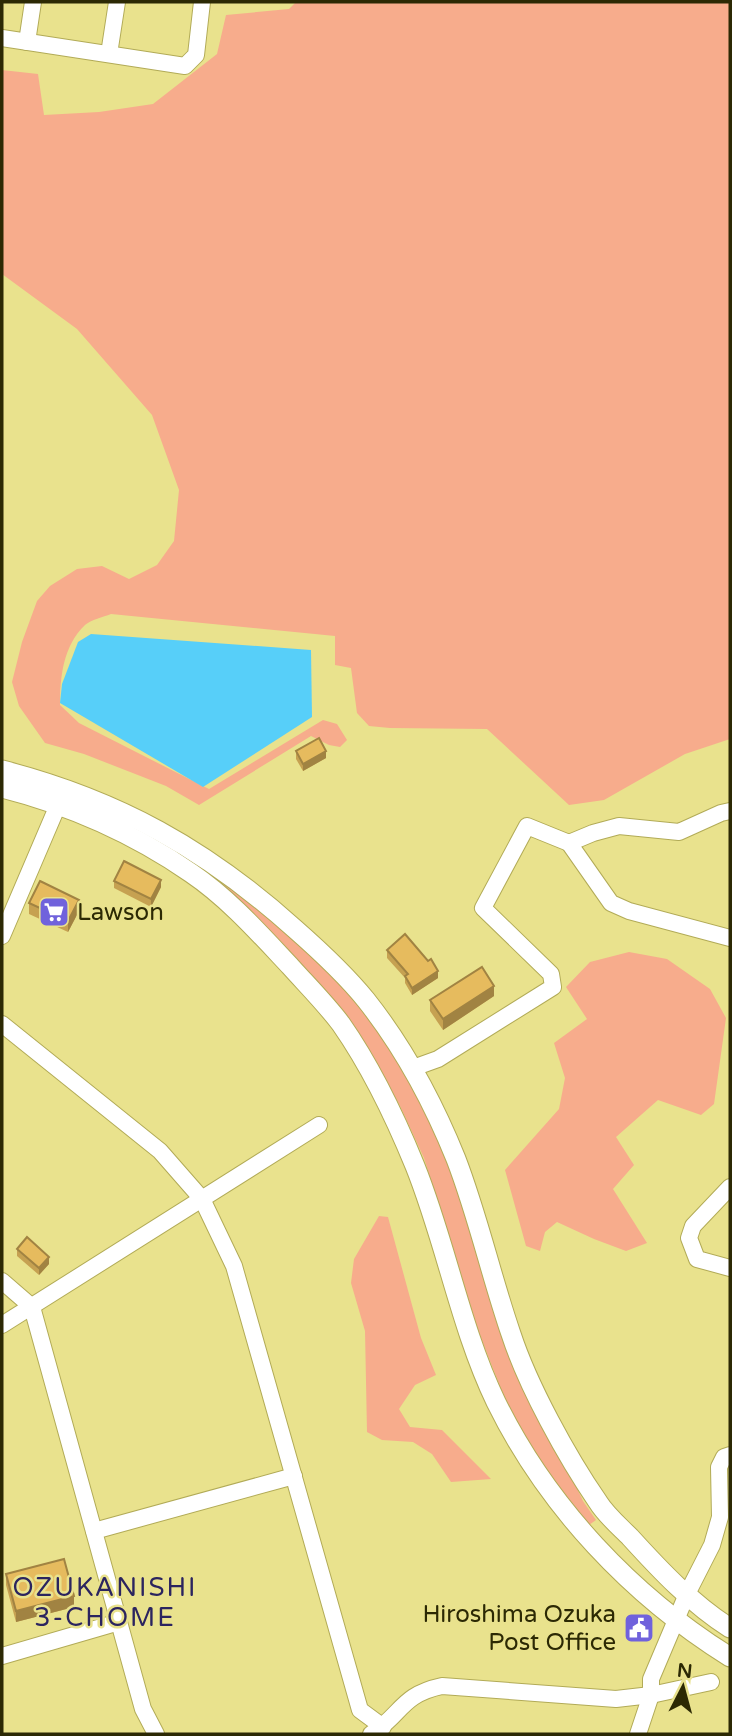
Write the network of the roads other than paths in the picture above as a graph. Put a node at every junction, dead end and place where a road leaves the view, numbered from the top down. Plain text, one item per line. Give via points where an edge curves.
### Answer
1 (33, 2) edge
2 (117, 2) edge
3 (202, 2) edge
4 (2, 38) edge
5 (27, 42) junction
6 (109, 54) junction
7 (2, 770) edge
8 (2, 789) edge
9 (58, 805) junction
10 (730, 811) edge
11 (569, 843) junction
12 (2, 936) edge
13 (730, 938) edge
14 (2, 1024) edge
15 (413, 1068) junction
16 (319, 1125) dead end
17 (730, 1186) edge
18 (202, 1199) junction
19 (730, 1268) edge
20 (2, 1281) edge
21 (32, 1307) junction
22 (2, 1325) edge
23 (730, 1455) edge
24 (295, 1476) junction
25 (94, 1531) junction
26 (687, 1594) junction
27 (677, 1620) junction
28 (119, 1622) junction
29 (730, 1628) edge
30 (2, 1656) edge
31 (730, 1657) edge
32 (711, 1682) dead end
33 (650, 1695) junction
34 (377, 1730) edge
35 (156, 1734) edge
36 (638, 1734) edge

1 - 5 street
2 - 6 street
3 - 6 street via 196,55 185,66
4 - 5 street
5 - 6 street
7 - 15 street via 104,804 164,832 206,859 325,956 365,999
8 - 9 street
9 - 12 street
9 - 27 street via 146,844 193,874 252,926 340,1022 393,1115 424,1194 469,1337 496,1402 533,1468 577,1526
10 - 11 street via 679,832 619,826
11 - 13 street via 611,903
11 - 15 street via 527,826 482,908 551,974 553,987 438,1059
14 - 18 street via 160,1151
15 - 26 street via 457,1161 512,1337 534,1389 599,1504
16 - 18 street
17 - 19 street via 693,1226 689,1238 697,1259
18 - 21 street
18 - 24 street via 234,1266
20 - 21 street
21 - 22 street
21 - 25 street
23 - 26 street via 719,1467 720,1517 712,1545
24 - 25 street
24 - 34 street via 360,1710
25 - 28 street
26 - 27 street
26 - 29 street
27 - 31 street
27 - 33 street via 651,1679
28 - 30 street
28 - 35 street via 143,1709
32 - 33 street
33 - 34 street via 616,1699 442,1686 422,1690
33 - 36 street

